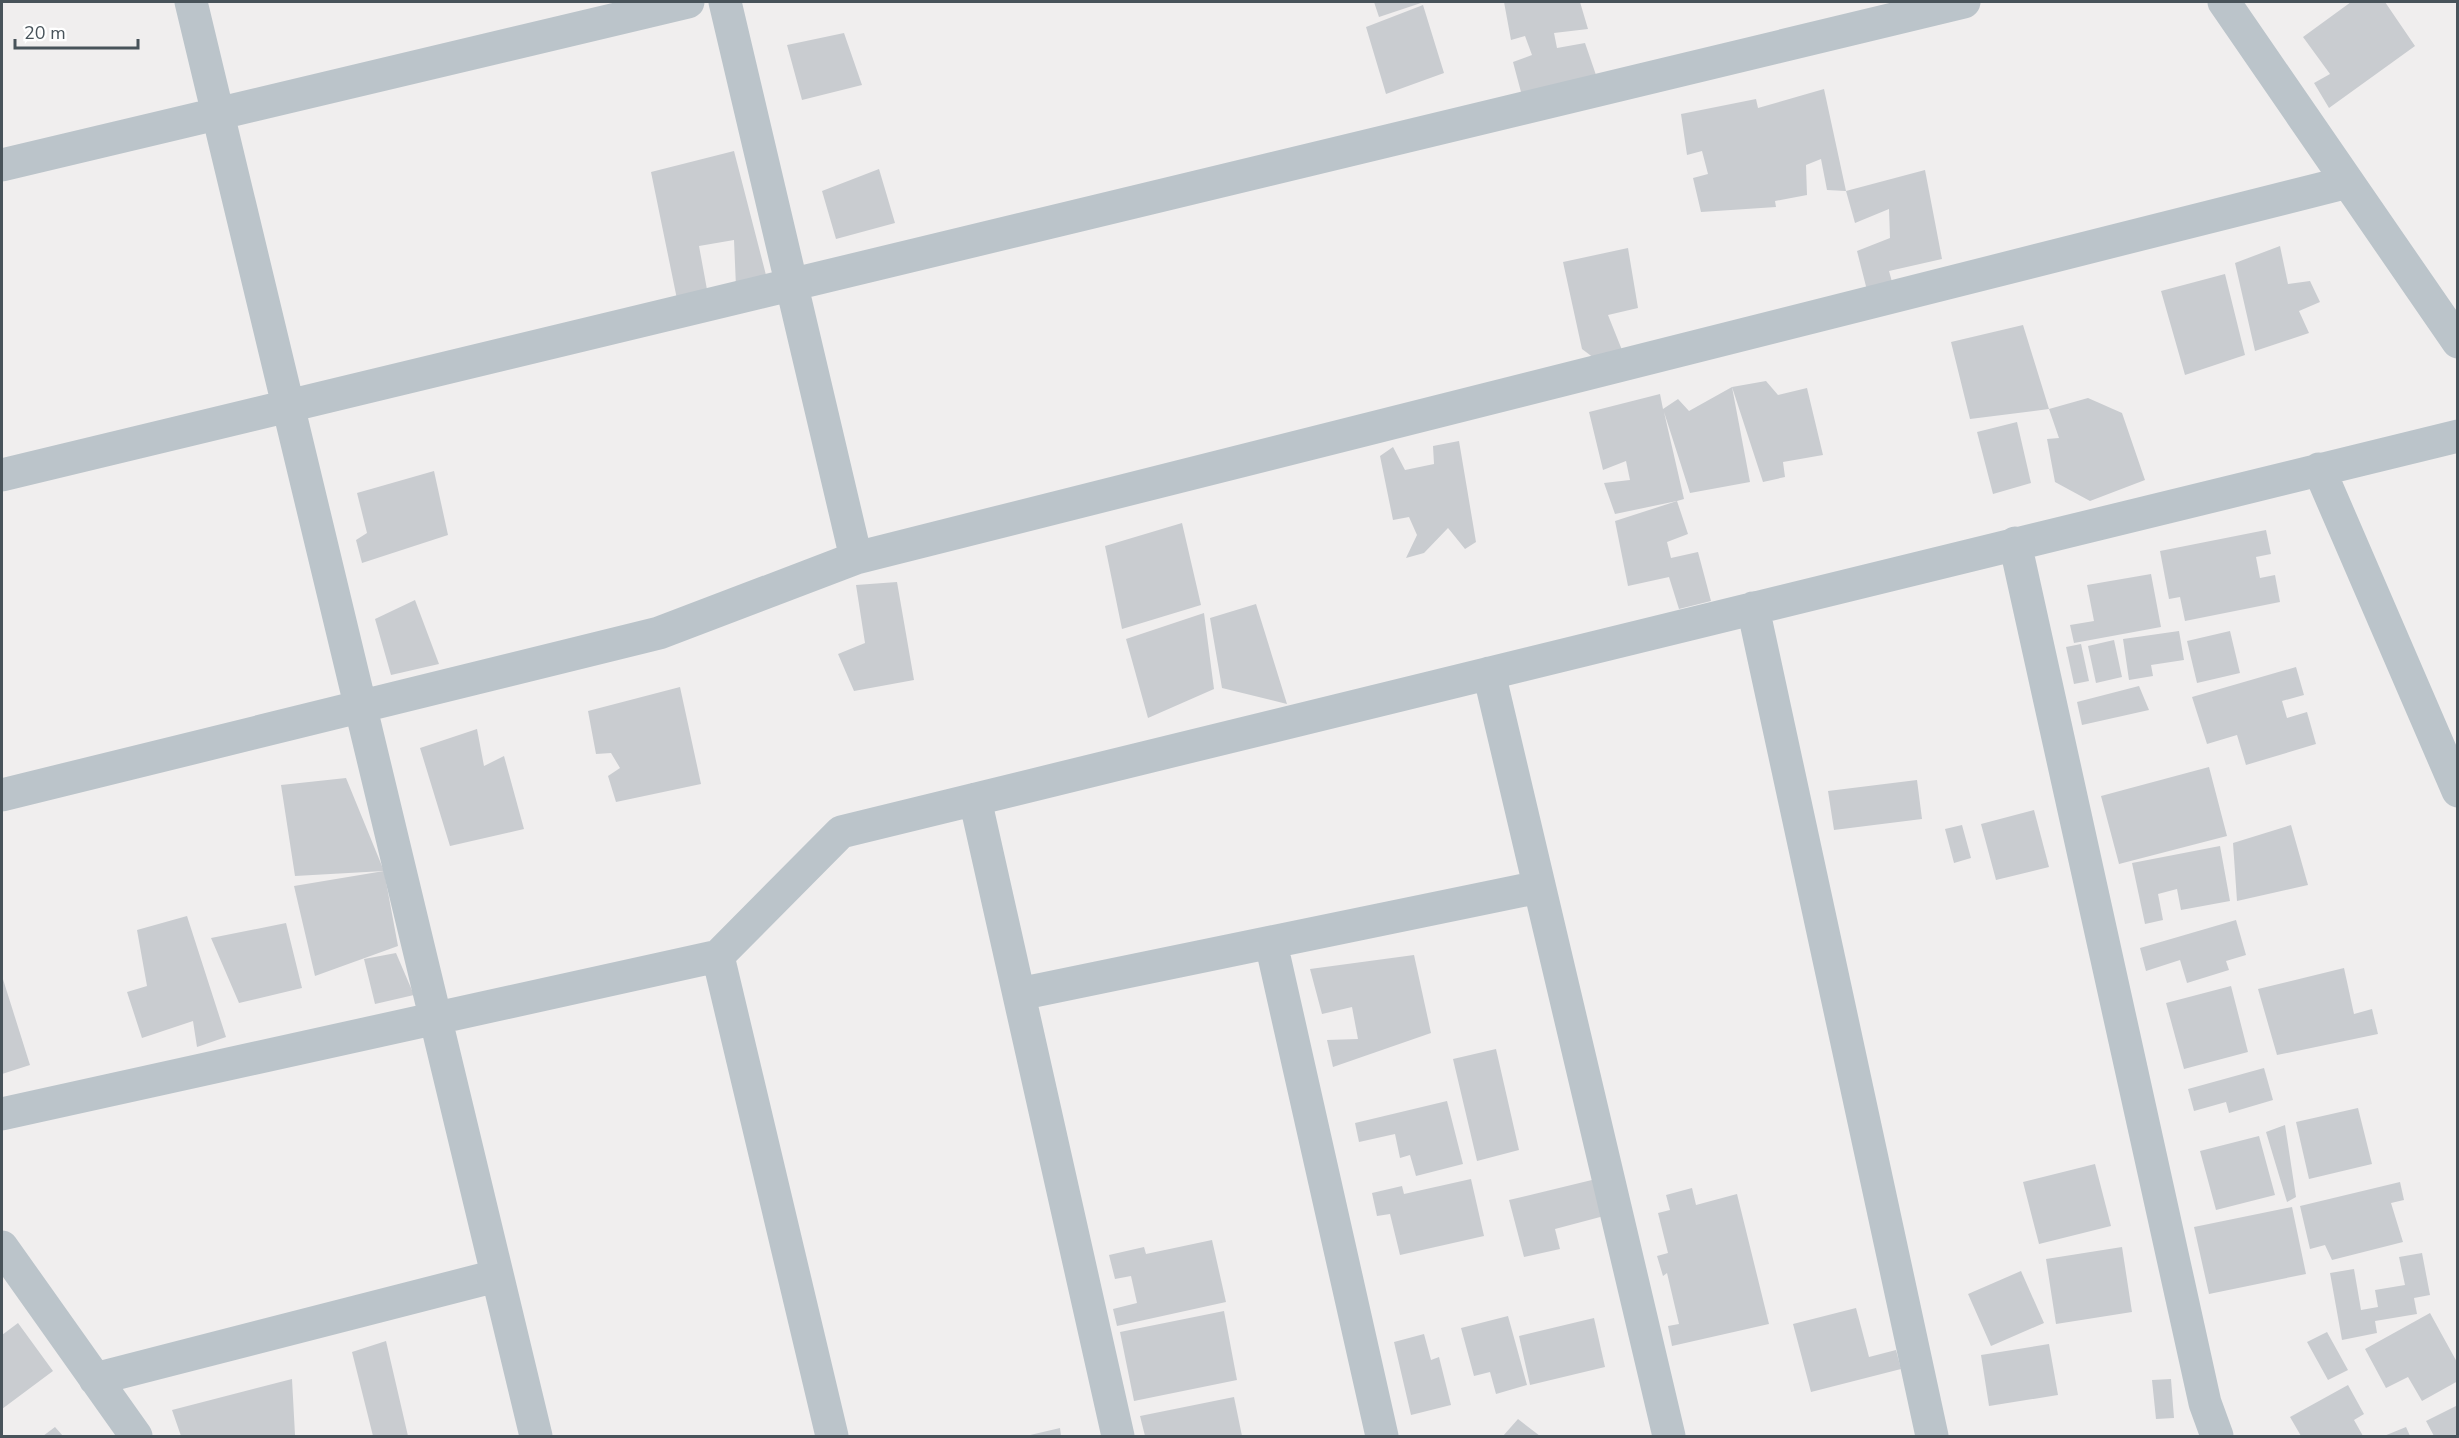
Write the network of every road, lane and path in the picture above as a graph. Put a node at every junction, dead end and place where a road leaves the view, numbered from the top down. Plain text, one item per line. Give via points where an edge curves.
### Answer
1 (191, 2) edge
2 (688, 2) edge
3 (725, 2) edge
4 (1964, 2) edge
5 (2224, 2) edge
6 (218, 113) junction
7 (2, 165) edge
8 (2348, 182) junction
9 (791, 284) junction
10 (2457, 342) edge
11 (288, 406) junction
12 (2457, 436) edge
13 (2319, 469) junction
14 (2, 475) edge
15 (2015, 543) junction
16 (856, 558) junction
17 (1753, 608) junction
18 (1489, 673) junction
19 (360, 706) junction
20 (2457, 791) edge
21 (2, 795) edge
22 (975, 799) junction
23 (1539, 887) junction
24 (1271, 943) junction
25 (718, 956) junction
26 (1019, 994) junction
27 (434, 1018) junction
28 (2, 1114) edge
29 (2, 1247) edge
30 (496, 1276) junction
31 (95, 1379) junction
32 (136, 1437) edge
33 (536, 1437) edge
34 (832, 1437) edge
35 (1118, 1437) edge
36 (1382, 1437) edge
37 (1669, 1437) edge
38 (1932, 1437) edge
39 (2217, 1437) edge

1 - 6 street
2 - 6 street
3 - 9 street
4 - 9 street
5 - 8 street
6 - 7 street
6 - 11 street
8 - 10 street
8 - 16 street
9 - 11 street
9 - 16 street
11 - 14 street
11 - 19 street
12 - 13 street
13 - 15 street
13 - 20 street
15 - 17 street
15 - 39 street via 2205,1403
16 - 19 street via 659,633
17 - 18 street
17 - 38 street
18 - 22 street
18 - 23 street
19 - 21 street
19 - 27 street
22 - 25 street via 841,831
22 - 26 street
23 - 24 street
23 - 37 street
24 - 26 street
24 - 36 street
25 - 27 street
25 - 34 street
26 - 35 street
27 - 28 street
27 - 30 street
29 - 31 street
30 - 31 street
30 - 33 street
31 - 32 street

